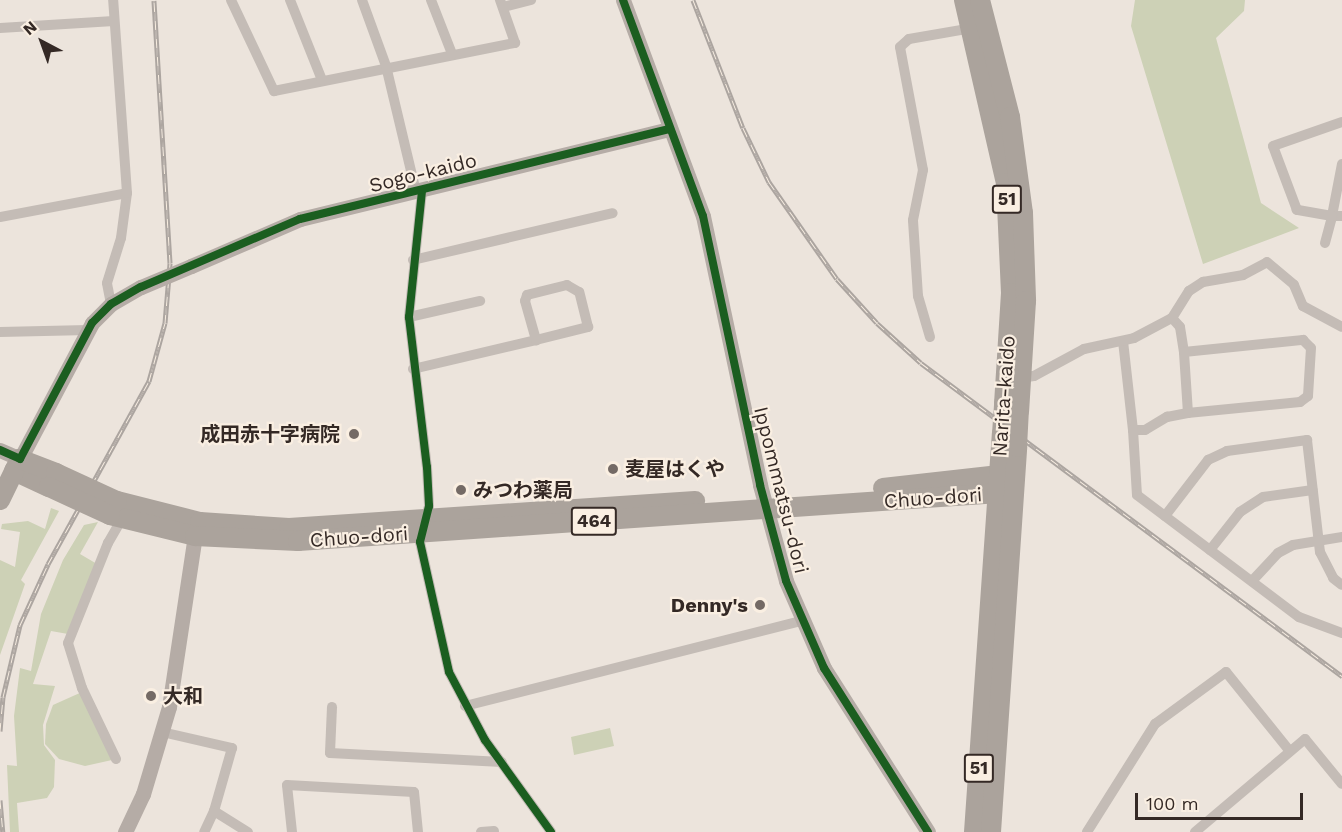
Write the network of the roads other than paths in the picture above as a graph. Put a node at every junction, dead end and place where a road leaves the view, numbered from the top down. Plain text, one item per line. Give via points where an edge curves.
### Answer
1 (113, 0) edge
2 (231, 0) edge
3 (290, 0) edge
4 (362, 0) edge
5 (431, 0) edge
6 (531, 0) edge
7 (623, 0) edge
8 (964, 0) edge
9 (980, 0) edge
10 (501, 3) edge
11 (114, 21) junction
12 (980, 27) junction
13 (0, 28) edge
14 (452, 54) junction
15 (386, 66) junction
16 (322, 80) junction
17 (1342, 122) edge
18 (669, 129) junction
19 (1342, 164) edge
20 (419, 192) junction
21 (127, 193) junction
22 (612, 213) dead end
23 (1337, 216) edge
24 (0, 217) edge
25 (1325, 243) dead end
26 (413, 260) junction
27 (480, 300) dead end
28 (111, 304) junction
29 (409, 317) junction
30 (1172, 318) junction
31 (1342, 327) edge
32 (88, 330) junction
33 (0, 332) edge
34 (930, 337) dead end
35 (536, 340) junction
36 (1123, 341) junction
37 (1184, 352) junction
38 (413, 369) junction
39 (1020, 378) junction
40 (1011, 407) junction
41 (1188, 413) junction
42 (1133, 430) junction
43 (0, 450) edge
44 (11, 466) edge
45 (1004, 484) junction
46 (1313, 490) junction
47 (0, 500) edge
48 (765, 502) junction
49 (116, 512) junction
50 (1165, 516) junction
51 (424, 525) junction
52 (195, 536) junction
53 (1342, 537) edge
54 (1318, 541) junction
55 (1210, 550) junction
56 (1252, 581) junction
57 (1342, 585) edge
58 (802, 621) junction
59 (1342, 633) edge
60 (465, 706) junction
61 (332, 707) dead end
62 (162, 732) junction
63 (1289, 750) junction
64 (116, 759) dead end
65 (502, 762) junction
66 (1342, 784) edge
67 (214, 811) junction
68 (494, 831) edge
69 (125, 832) edge
70 (204, 832) edge
71 (248, 832) edge
72 (292, 832) edge
73 (418, 832) edge
74 (481, 832) edge
75 (552, 832) edge
76 (928, 832) edge
77 (974, 832) edge
78 (991, 832) edge
79 (1087, 832) edge
80 (1196, 832) edge

1 - 11 street
2 - 16 street via 274,91
3 - 16 street
4 - 15 street
5 - 14 street
6 - 10 street
7 - 18 street, Ippommatsu-dori
8 - 12 highway, Narita-kaido / 51
9 - 12 highway, Narita-kaido / 51
10 - 14 street via 515,43
11 - 13 street
11 - 21 street
12 - 34 street via 909,39 900,47 923,170 913,220 918,296
12 - 39 highway, Narita-kaido / 51 via 1010,117 1023,213 1026,300
12 - 40 highway, Narita-kaido / 51 via 1007,193
14 - 15 street
15 - 16 street
15 - 20 street
17 - 23 street via 1273,146 1297,210
18 - 20 street, Sogo-kaido
18 - 48 street, Ippommatsu-dori via 712,250
19 - 23 street
20 - 26 street
20 - 28 street, Sogo-kaido, bridge via 300,219 141,287
21 - 24 street
21 - 28 street via 121,238 107,283
22 - 26 street
23 - 25 street
26 - 29 street
27 - 29 street
28 - 32 street
29 - 38 street
30 - 31 street via 1189,291 1203,282 1243,275 1267,261 1294,285 1303,306
30 - 36 street
30 - 37 street via 1180,327
32 - 33 street
32 - 44 street
35 - 35 street via 588,327 579,292 567,285 527,295 525,301
35 - 38 street
36 - 39 street via 1084,350 1034,376
36 - 42 street
37 - 41 street
37 - 41 street via 1303,340 1311,348 1308,396 1300,402
38 - 51 street via 428,467
39 - 40 highway, Narita-kaido / 51
40 - 45 highway, Narita-kaido / 51, bridge
41 - 42 street via 1167,417 1145,430
42 - 50 street via 1137,495
43 - 44 street, Chuo-dori
44 - 47 highway
44 - 49 highway, Chuo-dori / 464, bridge via 53,480
45 - 48 highway, Chuo-dori / 464
45 - 77 highway, Narita-kaido / 51
45 - 78 highway, Narita-kaido / 51
46 - 50 street via 1307,440 1227,451 1208,460
46 - 54 street
46 - 55 street via 1263,497 1240,512
48 - 51 highway, Chuo-dori / 464
48 - 58 street, Ippommatsu-dori via 786,581
49 - 51 highway, Chuo-dori / 464 via 238,527
49 - 52 highway, Chuo-dori / 464
49 - 64 street via 68,643 82,688
50 - 55 street
51 - 52 highway, Chuo-dori / 464 via 298,541
51 - 60 street via 420,542 449,672
52 - 62 street
53 - 54 street
54 - 56 street via 1293,545 1278,553
54 - 57 street via 1333,578
55 - 56 street
56 - 59 street via 1299,617
58 - 60 street
58 - 76 street, Ippommatsu-dori via 824,668
60 - 65 street
61 - 65 street via 330,753
62 - 67 street via 232,748
62 - 69 street via 143,794
63 - 66 street via 1305,739
63 - 79 street via 1226,672 1155,724
63 - 80 street
65 - 75 street
67 - 70 street
67 - 71 street
68 - 74 street
72 - 73 street via 287,785 414,792

